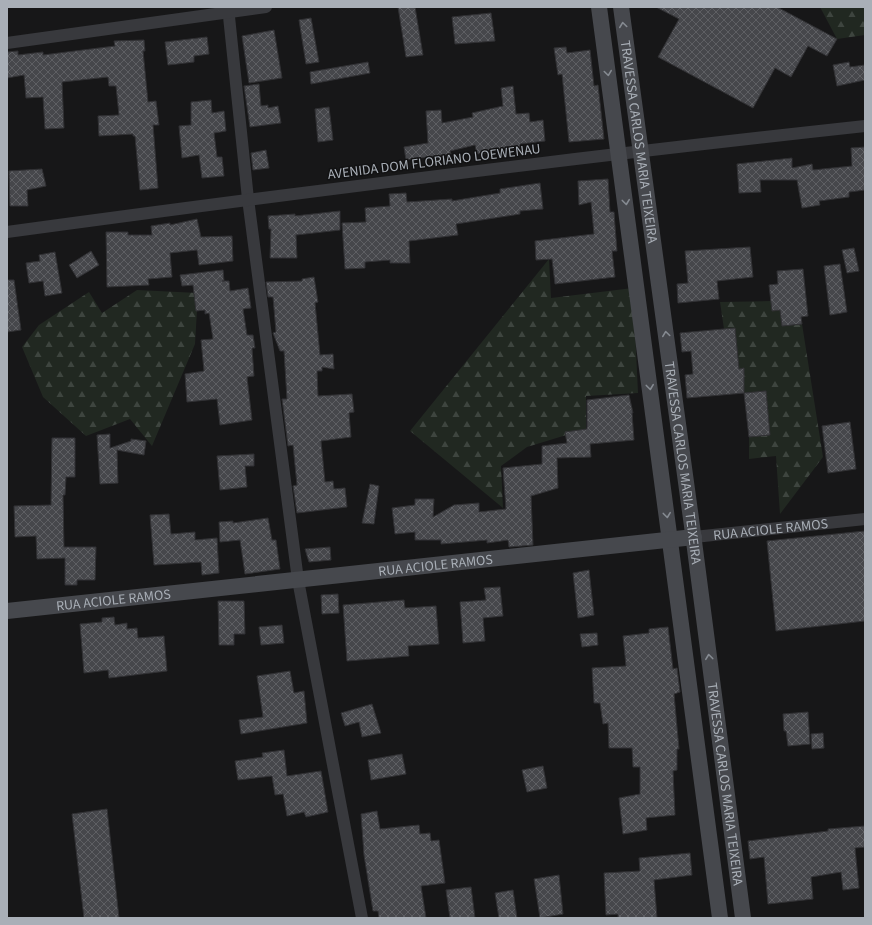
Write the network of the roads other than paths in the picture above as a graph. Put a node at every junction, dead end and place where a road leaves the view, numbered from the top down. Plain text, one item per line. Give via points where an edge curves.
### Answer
1 (266, 7) edge
2 (599, 7) edge
3 (621, 7) edge
4 (228, 9) edge
5 (7, 43) edge
6 (865, 126) edge
7 (641, 150) junction
8 (620, 154) junction
9 (248, 199) junction
10 (7, 232) edge
11 (865, 519) edge
12 (694, 538) junction
13 (670, 540) junction
14 (298, 580) junction
15 (7, 611) edge
16 (362, 918) edge
17 (720, 918) edge
18 (743, 918) edge

1 - 4 street
2 -> 8 main road, TRAVESSA CARLOS MARIA TEIXEIRA
7 -> 3 main road, TRAVESSA CARLOS MARIA TEIXEIRA
4 - 5 street
4 - 9 street
6 - 7 street, AVENIDA DOM FLORIANO LOEWENAU
7 - 8 street, AVENIDA DOM FLORIANO LOEWENAU
12 -> 7 main road, TRAVESSA CARLOS MARIA TEIXEIRA
8 - 9 street, AVENIDA DOM FLORIANO LOEWENAU
8 -> 13 main road, TRAVESSA CARLOS MARIA TEIXEIRA
9 - 10 street, AVENIDA DOM FLORIANO LOEWENAU
9 - 14 street
11 - 12 street, RUA ACIOLE RAMOS
12 - 13 main road, RUA ACIOLE RAMOS
18 -> 12 main road, TRAVESSA CARLOS MARIA TEIXEIRA
13 - 14 main road, RUA ACIOLE RAMOS
13 - 17 main road, TRAVESSA CARLOS MARIA TEIXEIRA
14 - 15 main road, RUA ACIOLE RAMOS
14 - 16 street

